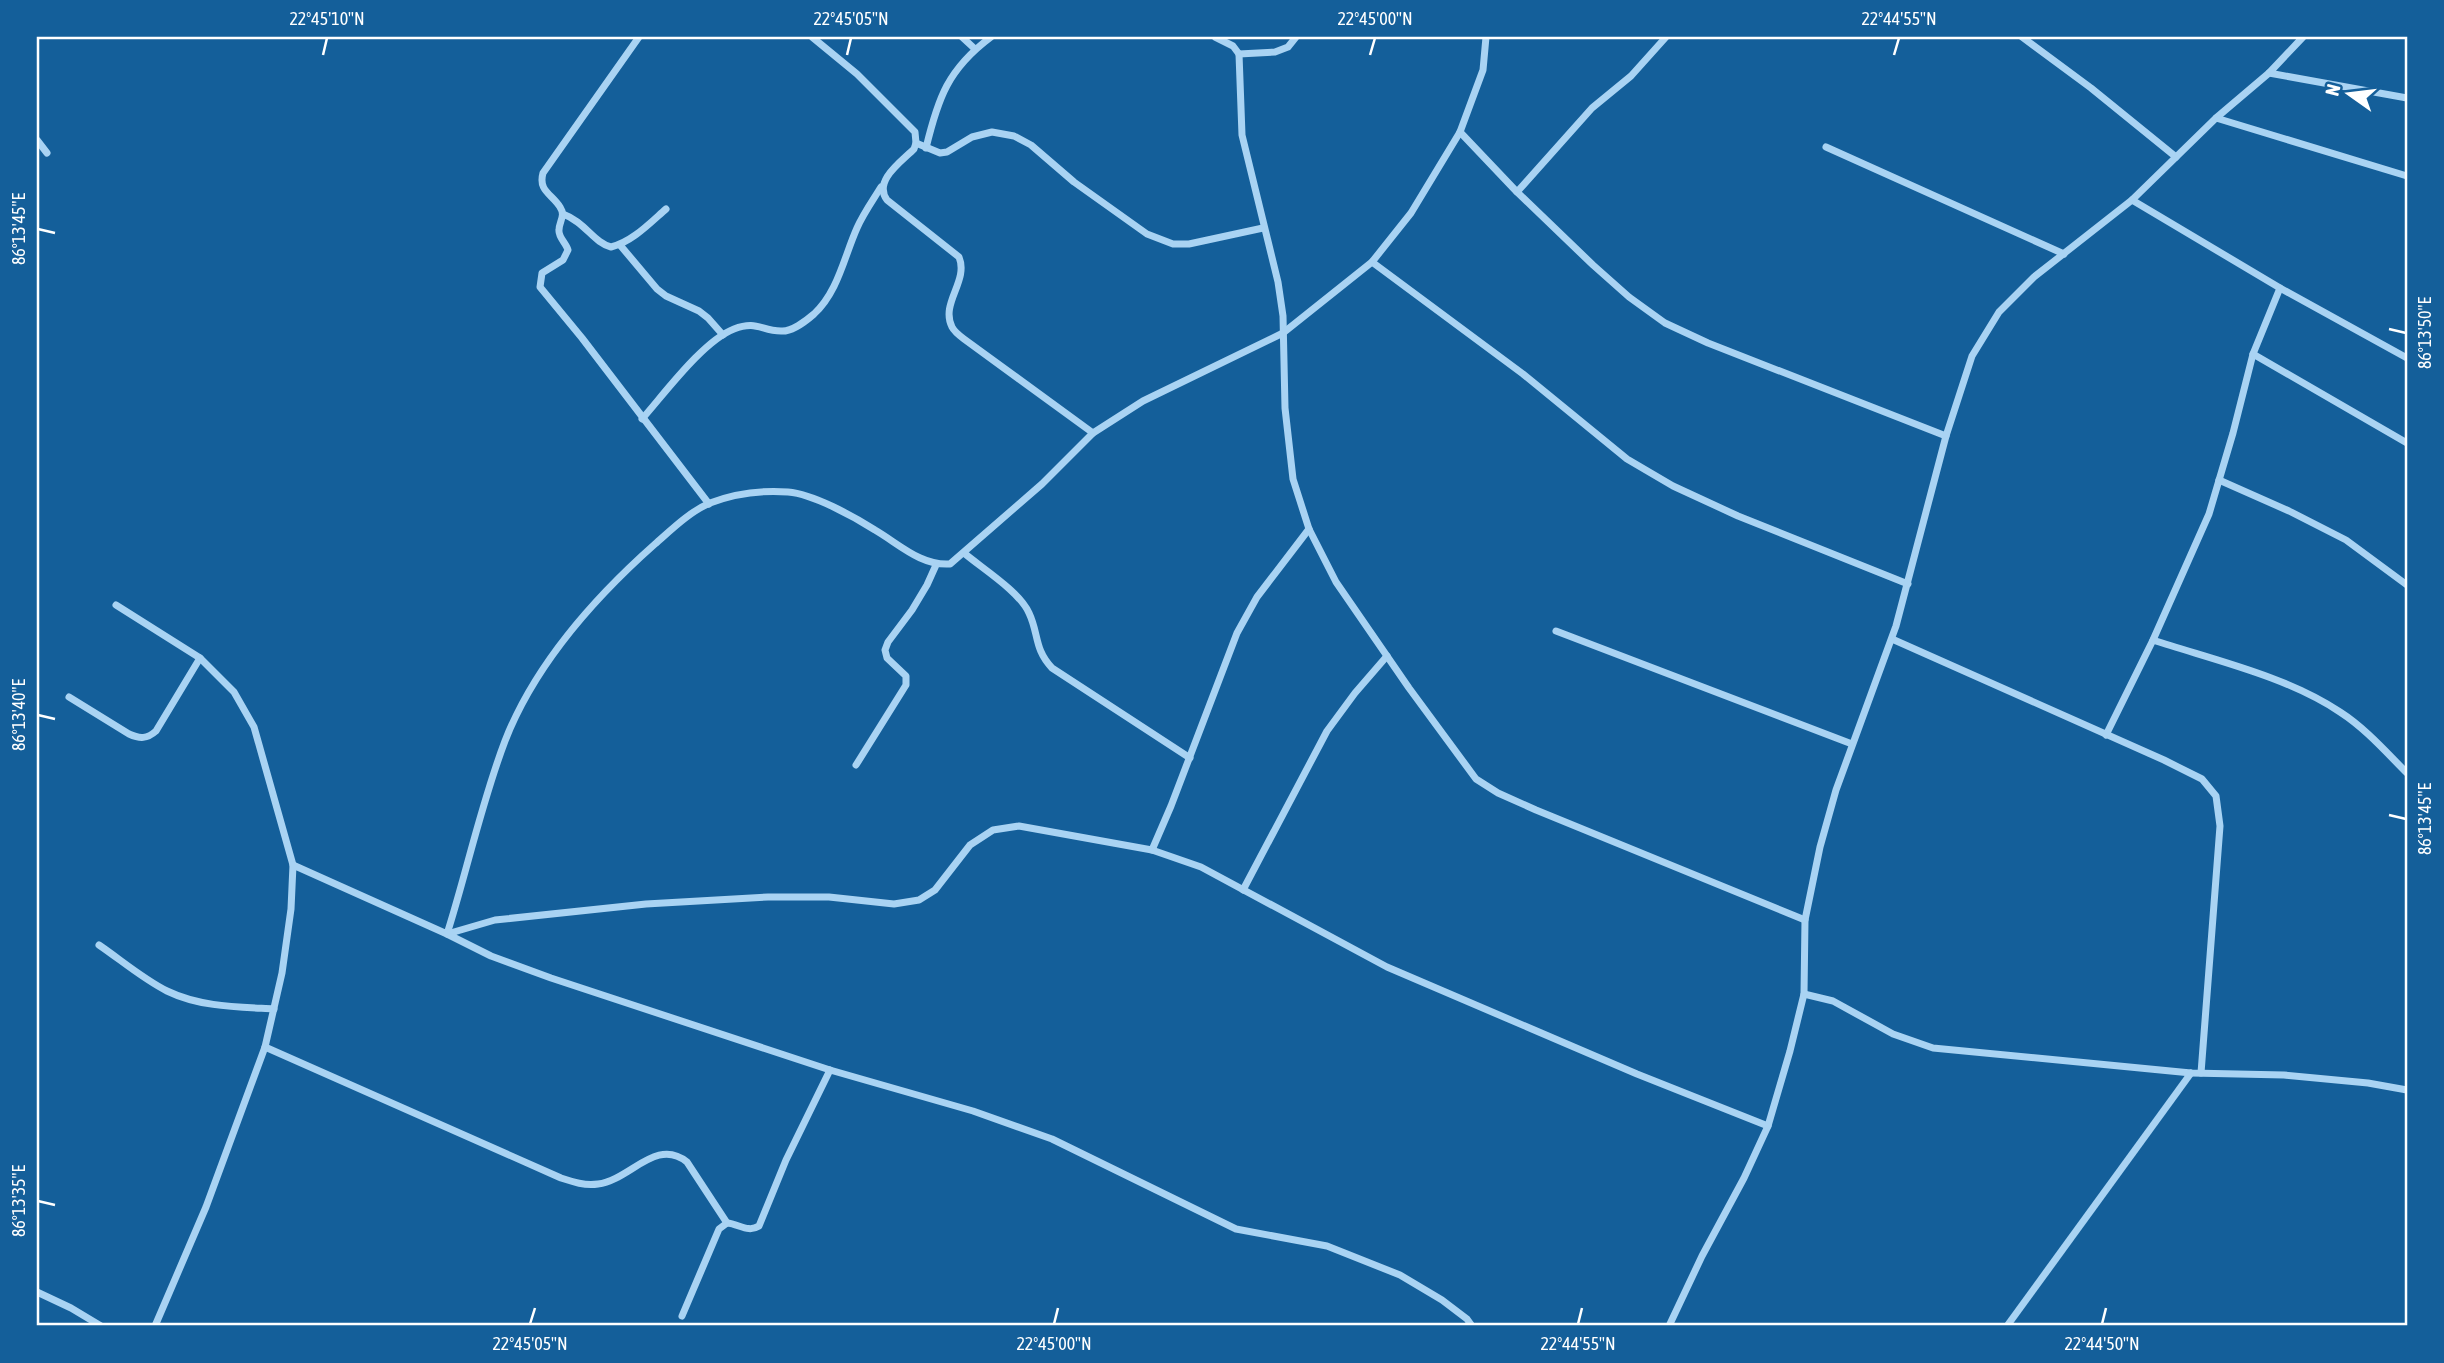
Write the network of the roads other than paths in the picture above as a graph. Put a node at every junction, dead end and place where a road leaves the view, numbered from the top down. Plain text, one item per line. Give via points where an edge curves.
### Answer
1 (639, 37) edge
2 (812, 37) edge
3 (962, 37) edge
4 (990, 37) edge
5 (1215, 37) edge
6 (1296, 37) edge
7 (1486, 37) edge
8 (1666, 37) edge
9 (2022, 37) edge
10 (2303, 37) edge
11 (975, 49) junction
12 (1239, 54) junction
13 (2269, 73) junction
14 (2407, 98) edge
15 (2216, 118) junction
16 (1460, 132) junction
17 (37, 140) edge
18 (916, 143) junction
19 (1826, 147) dead end
20 (926, 148) junction
21 (47, 153) dead end
22 (2176, 157) junction
23 (2407, 176) edge
24 (882, 186) junction
25 (1517, 192) junction
26 (2132, 200) junction
27 (666, 209) dead end
28 (563, 214) junction
29 (1263, 228) junction
30 (620, 245) junction
31 (2064, 254) junction
32 (1372, 262) junction
33 (2280, 288) junction
34 (1283, 334) junction
35 (723, 335) junction
36 (2253, 354) junction
37 (2407, 358) edge
38 (642, 419) junction
39 (1093, 433) junction
40 (1946, 436) junction
41 (2407, 443) edge
42 (2219, 480) junction
43 (709, 504) junction
44 (1309, 528) junction
45 (964, 553) junction
46 (936, 565) junction
47 (1908, 584) junction
48 (2407, 585) edge
49 (116, 605) dead end
50 (1556, 631) dead end
51 (1892, 639) junction
52 (2153, 640) junction
53 (1387, 656) junction
54 (200, 658) junction
55 (69, 697) dead end
56 (2106, 735) junction
57 (1852, 744) junction
58 (1190, 758) junction
59 (856, 765) dead end
60 (2407, 774) edge
61 (1152, 850) junction
62 (293, 864) junction
63 (1243, 890) junction
64 (1805, 920) junction
65 (447, 934) junction
66 (99, 945) dead end
67 (1804, 994) junction
68 (274, 1009) junction
69 (265, 1047) junction
70 (830, 1070) junction
71 (2191, 1073) junction
72 (2201, 1073) junction
73 (2407, 1090) edge
74 (1768, 1126) junction
75 (727, 1223) junction
76 (37, 1292) edge
77 (682, 1316) dead end
78 (101, 1326) edge
79 (155, 1326) edge
80 (1472, 1326) edge
81 (1669, 1326) edge
82 (2007, 1326) edge

1 - 28 street via 544,173 542,188
2 - 18 street via 915,132
3 - 11 street
4 - 11 street
5 - 12 street
6 - 12 street via 1275,52
7 - 16 street via 1483,70
8 - 25 street via 1592,108
9 - 22 street
10 - 13 street
11 - 20 street via 941,93
12 - 29 street via 1242,135
13 - 14 street
13 - 15 street
15 - 22 street
15 - 23 street
16 - 25 street
16 - 32 street via 1411,213
17 - 21 street
18 - 20 street
18 - 24 street
19 - 31 street
20 - 29 street via 947,152 972,137 992,132 1014,136 1147,233 1173,244
22 - 26 street
24 - 35 street via 857,228 829,295 814,314 782,332 747,325
24 - 39 street via 887,200 962,265 949,312 952,327
25 - 40 street via 1629,297 1665,323
26 - 31 street
26 - 33 street
27 - 30 street
28 - 30 street via 605,246
28 - 38 street via 559,229 567,256 542,273 540,287
29 - 34 street via 1278,282
30 - 35 street via 666,296 699,310
31 - 40 street via 1998,312 1972,356
32 - 34 street
32 - 47 street via 1523,374 1627,459 1738,516
33 - 36 street
33 - 37 street
34 - 39 street via 1143,401
34 - 44 street via 1293,479
35 - 38 street
36 - 41 street
36 - 42 street
38 - 43 street
39 - 45 street
40 - 47 street
42 - 48 street via 2346,540
42 - 52 street via 2209,514
43 - 46 street via 755,490 792,493 834,508
43 - 65 street via 675,526 632,565 566,636 535,681 505,740
44 - 53 street via 1336,582
44 - 58 street via 1257,597 1237,633
45 - 46 street via 950,564
45 - 58 street via 1028,611 1042,657 1052,668
46 - 59 street via 885,650 906,676 906,685
47 - 51 street
49 - 54 street
50 - 57 street
51 - 56 street
51 - 57 street
52 - 56 street
52 - 60 street via 2307,693 2341,712
53 - 63 street via 1327,731
53 - 64 street via 1476,779 1498,793
54 - 55 street via 149,737 129,734
54 - 62 street via 234,692 254,727
56 - 72 street via 2202,779 2216,796 2220,826
57 - 64 street via 1820,847
58 - 61 street
61 - 63 street via 1201,867
61 - 65 street via 1019,826 993,830 970,845 935,890 919,900 894,904 768,897 646,904 495,920
62 - 65 street
62 - 68 street via 291,909
63 - 74 street via 1387,967
64 - 67 street
65 - 70 street via 515,965
66 - 68 street via 165,990 188,1000
67 - 71 street via 1833,1001 1893,1034 1933,1048
67 - 74 street
68 - 69 street
69 - 75 street via 581,1184 600,1184 655,1156 678,1155
69 - 79 street via 206,1207
70 - 75 street via 759,1226 746,1229
70 - 80 street via 1052,1139 1236,1229 1328,1246 1410,1282 1442,1300
71 - 72 street
71 - 82 street
72 - 73 street via 2284,1075
74 - 81 street
75 - 77 street via 715,1237
76 - 78 street

